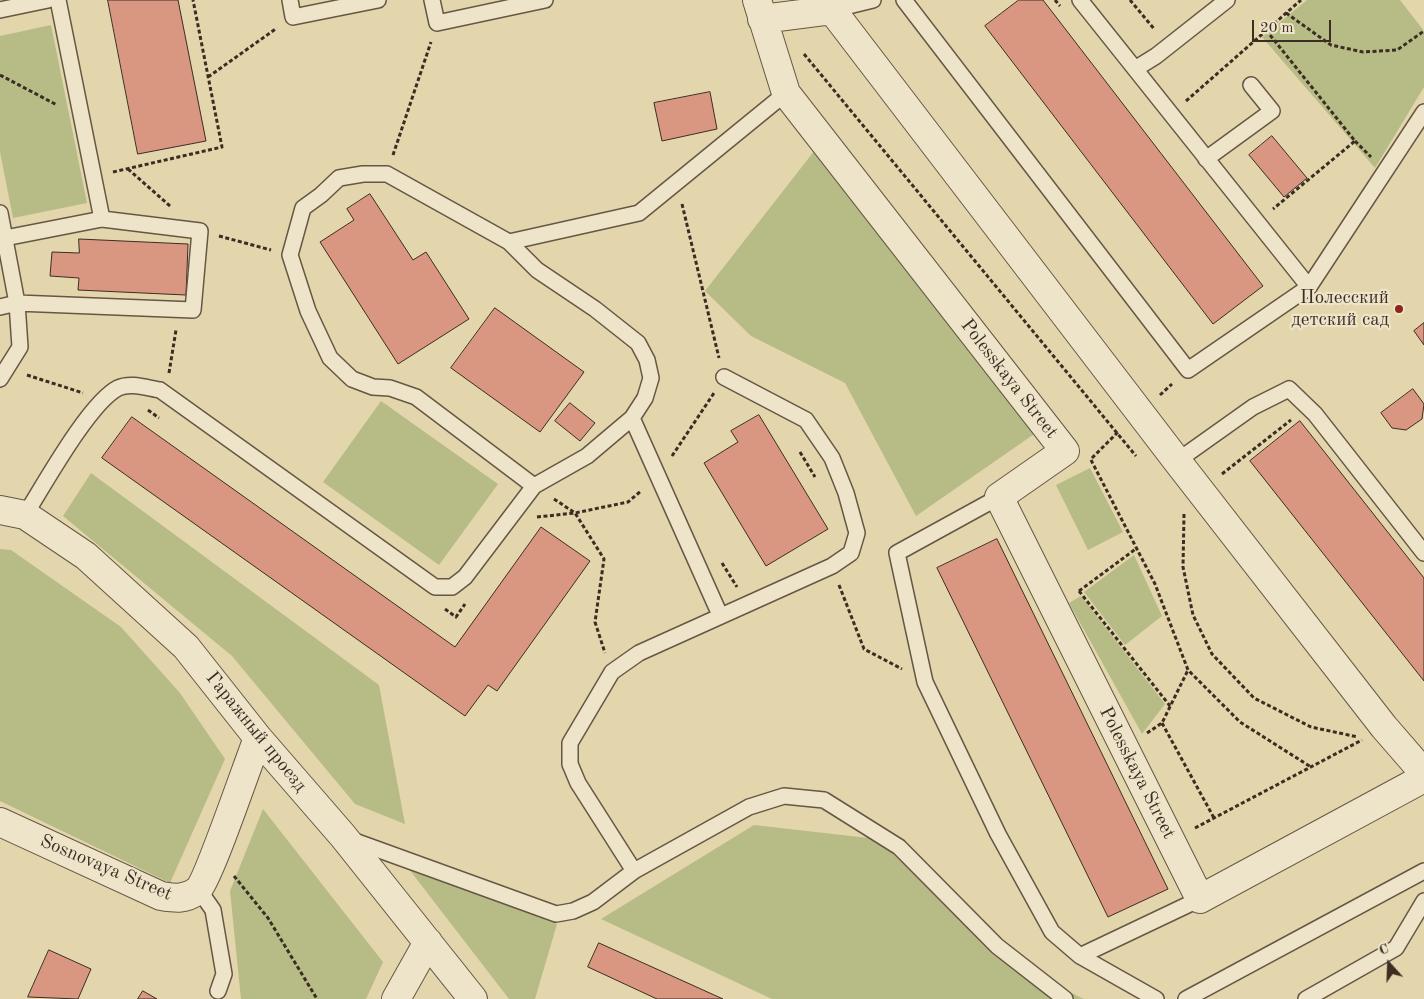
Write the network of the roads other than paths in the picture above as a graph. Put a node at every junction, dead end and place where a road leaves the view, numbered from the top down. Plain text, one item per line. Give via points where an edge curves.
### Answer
1 (48, 0) edge
2 (58, 0) edge
3 (290, 0) edge
4 (378, 0) edge
5 (432, 0) edge
6 (545, 0) edge
7 (873, 0) edge
8 (904, 0) edge
9 (1080, 0) edge
10 (1226, 0) edge
11 (0, 10) edge
12 (759, 10) edge
13 (832, 10) junction
14 (1135, 69) junction
15 (1251, 85) dead end
16 (786, 94) junction
17 (1424, 112) edge
18 (1206, 159) junction
19 (0, 213) edge
20 (102, 219) junction
21 (5, 238) junction
22 (509, 242) junction
23 (1309, 287) junction
24 (17, 303) junction
25 (0, 307) edge
26 (3, 374) edge
27 (724, 377) road end
28 (632, 418) junction
29 (1176, 461) junction
30 (534, 486) junction
31 (999, 498) junction
32 (12, 513) edge
33 (1424, 553) edge
34 (720, 615) junction
35 (258, 738) junction
36 (1424, 773) edge
37 (1424, 778) edge
38 (0, 822) edge
39 (343, 836) junction
40 (634, 871) junction
41 (1424, 871) edge
42 (198, 890) junction
43 (1200, 898) junction
44 (1424, 901) edge
45 (428, 942) junction
46 (1080, 956) junction
47 (218, 991) dead end
48 (396, 999) edge
49 (473, 999) edge
50 (1065, 999) edge
51 (1156, 999) edge
52 (1186, 999) edge
53 (1306, 999) edge

1 - 11 lane
2 - 20 lane
3 - 4 lane via 293,17
5 - 6 lane via 438,23
7 - 13 lane
8 - 23 lane via 1188,370
9 - 14 lane
10 - 14 lane
12 - 13 street, Polesskaya Street
12 - 16 street, Polesskaya Street
13 - 29 street
14 - 18 lane
15 - 18 lane via 1272,111
16 - 22 lane via 639,213
16 - 31 street, Polesskaya Street via 1065,451
17 - 23 lane
18 - 23 lane
19 - 21 lane
20 - 21 lane
20 - 24 lane via 200,231 193,310
21 - 24 lane
22 - 28 lane via 537,270 638,343 647,360 651,378 645,398
22 - 30 lane via 387,174 363,174 339,178 303,208 290,255 308,311 330,358 352,378 373,387 390,388 416,397
24 - 25 lane
24 - 26 lane via 20,347
27 - 34 lane via 806,420 832,458 857,533 851,553 832,566
28 - 30 lane via 587,456
28 - 34 lane
29 - 33 lane via 1253,407 1289,389 1315,414
29 - 36 street via 1377,731
30 - 32 lane via 465,577 452,587 435,587 160,390 131,386 120,387 94,407
31 - 43 street, Polesskaya Street
31 - 46 lane via 897,553 925,682 998,834 1052,932
32 - 35 street, Гаражный проезд via 86,556 186,647
34 - 40 lane via 639,653 612,672 570,743 570,764 578,783
35 - 39 street, Гаражный проезд
35 - 42 street, Sosnovaya Street
37 - 43 street
38 - 42 street, Sosnovaya Street via 161,896 181,900
39 - 40 lane via 556,914 593,902
39 - 45 street, Гаражный проезд
40 - 50 lane via 750,807 784,796 824,800 899,847 996,946
41 - 52 lane
42 - 47 lane via 213,910 224,974
43 - 46 lane
44 - 53 lane via 1396,948
45 - 48 street
45 - 49 street, Гаражный проезд
46 - 51 lane

